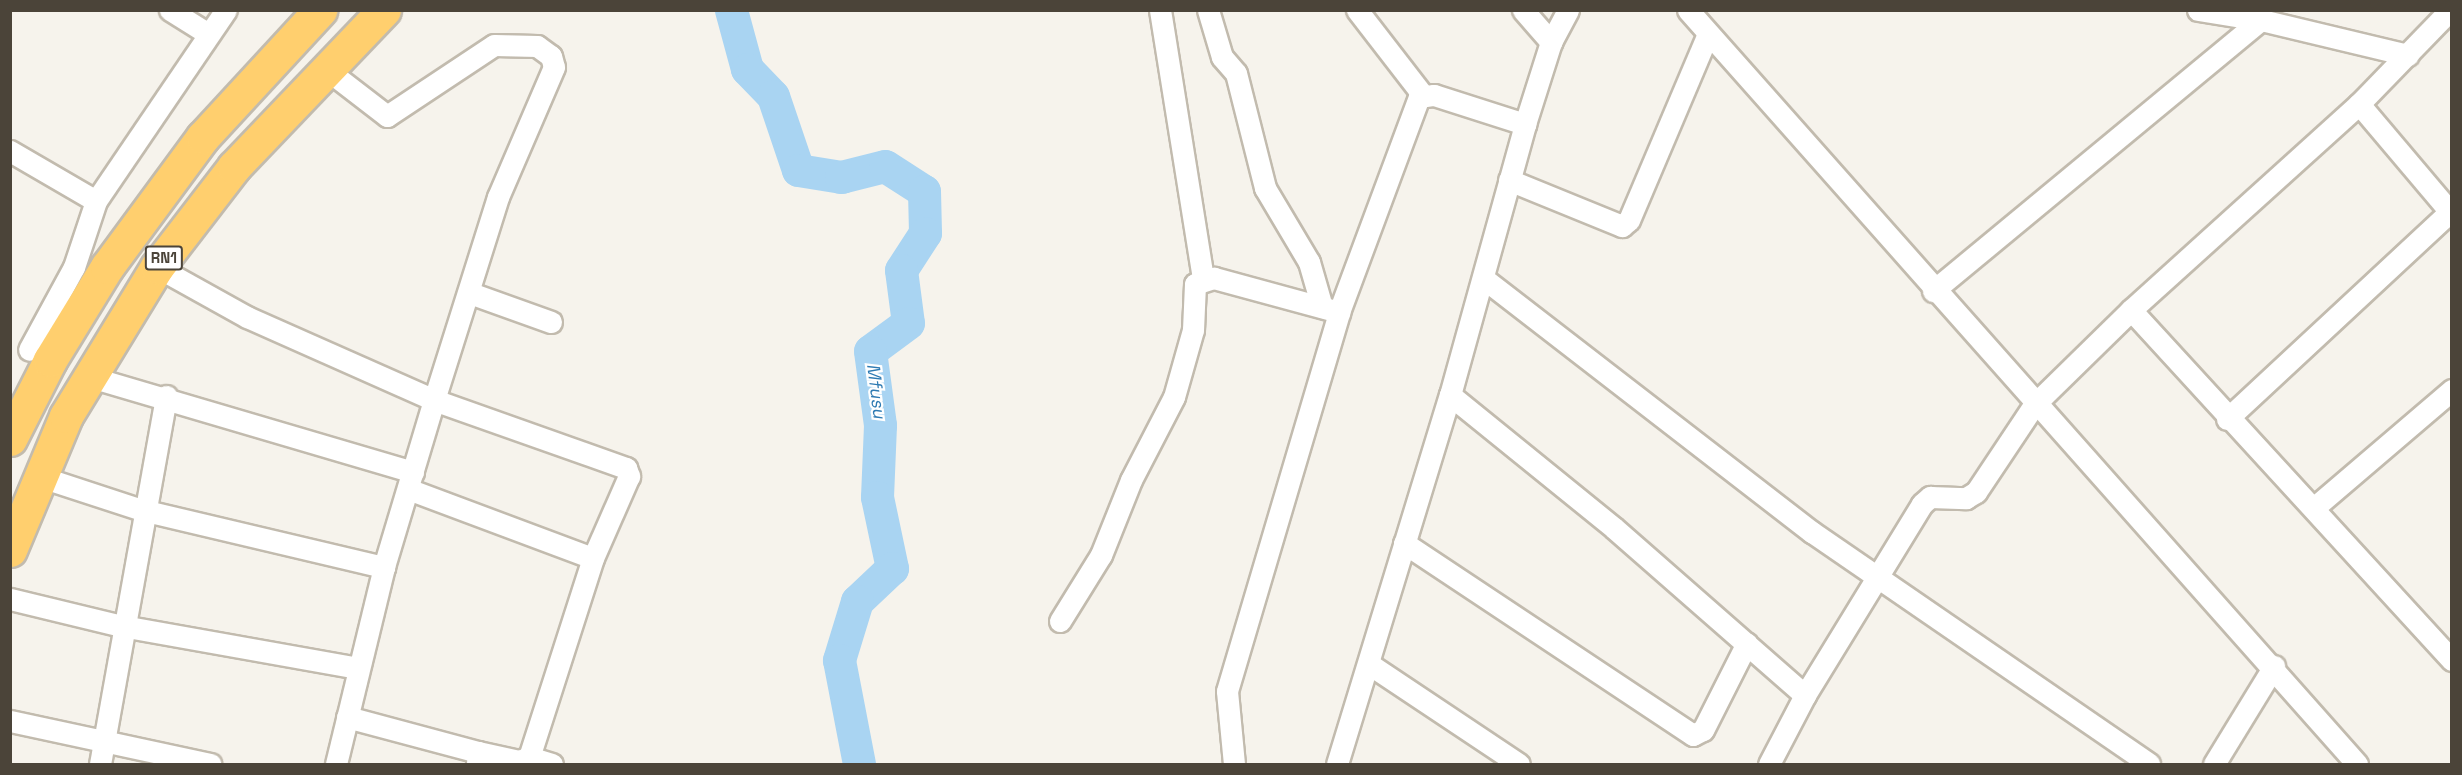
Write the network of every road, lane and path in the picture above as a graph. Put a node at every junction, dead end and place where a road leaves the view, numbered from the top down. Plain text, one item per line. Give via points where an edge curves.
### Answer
1 (170, 10) edge
2 (226, 10) edge
3 (320, 10) edge
4 (384, 10) edge
5 (1160, 10) edge
6 (1208, 10) edge
7 (1356, 10) edge
8 (1523, 10) edge
9 (1568, 10) edge
10 (1688, 10) edge
11 (2198, 10) edge
12 (2450, 10) edge
13 (2261, 20) junction
14 (207, 33) junction
15 (1708, 34) junction
16 (1551, 42) junction
17 (2408, 56) junction
18 (326, 69) junction
19 (1422, 94) junction
20 (2360, 104) junction
21 (1525, 124) junction
22 (10, 151) edge
23 (1509, 180) junction
24 (96, 201) junction
25 (2451, 213) edge
26 (157, 267) junction
27 (1203, 278) junction
28 (1483, 278) junction
29 (1933, 291) junction
30 (470, 293) junction
31 (1330, 309) junction
32 (2130, 310) junction
33 (551, 322) dead end
34 (30, 351) edge
35 (87, 376) junction
36 (2451, 390) edge
37 (1450, 395) junction
38 (166, 396) junction
39 (434, 400) junction
40 (2034, 405) junction
41 (2227, 420) junction
42 (10, 439) edge
43 (38, 476) junction
44 (411, 480) junction
45 (2316, 506) junction
46 (142, 510) junction
47 (1404, 543) junction
48 (10, 550) edge
49 (593, 558) junction
50 (384, 567) junction
51 (1877, 576) junction
52 (10, 598) edge
53 (1060, 621) dead end
54 (122, 626) junction
55 (1747, 643) junction
56 (2451, 660) edge
57 (1369, 664) junction
58 (2274, 666) junction
59 (358, 668) junction
60 (1805, 695) junction
61 (347, 717) junction
62 (10, 721) edge
63 (104, 741) junction
64 (530, 757) junction
65 (478, 758) edge
66 (100, 765) edge
67 (210, 765) edge
68 (336, 765) edge
69 (552, 765) edge
70 (1234, 765) edge
71 (1337, 765) edge
72 (1519, 765) edge
73 (1769, 765) edge
74 (2149, 765) edge
75 (2214, 765) edge
76 (2358, 765) edge

1 - 14 street
2 - 14 street
3 - 34 highway, RN1 via 203,137 107,267
4 - 18 highway, RN1
5 - 27 street
6 - 31 street via 1222,57 1236,73 1265,188 1309,262
7 - 19 street
8 - 16 street
9 - 16 street
10 - 15 street
11 - 13 street
12 - 17 street
13 - 17 street
13 - 29 street
14 - 24 street
15 - 23 street via 1629,220 1622,226
15 - 29 street
16 - 21 street
17 - 20 street
18 - 26 highway, RN1 via 234,167
18 - 30 street via 387,116 398,113 479,50 523,44 551,56 555,67 498,197
19 - 21 street
19 - 31 street
20 - 25 street
20 - 32 street
21 - 23 street
22 - 24 street
23 - 28 street
24 - 34 street via 74,267
25 - 41 street
26 - 35 highway, RN1
26 - 39 street via 247,317
27 - 31 street
27 - 53 street via 1195,284 1193,330 1174,398 1131,480 1101,555
28 - 37 street
28 - 51 street
29 - 40 street
30 - 33 street
30 - 39 street
31 - 70 street via 1227,691
32 - 40 street
32 - 41 street
34 - 42 highway, RN1
35 - 38 street
35 - 43 highway, RN1
36 - 45 street
37 - 47 street
37 - 55 street
38 - 44 street
38 - 46 street
39 - 44 street
39 - 49 street via 626,468 629,476
40 - 51 street via 1976,492 1966,498 1930,497
40 - 58 street
41 - 45 street
43 - 46 street
43 - 48 highway, RN1
44 - 49 street
44 - 50 street
45 - 56 street
46 - 50 street
46 - 54 street
47 - 55 street via 1693,735 1702,730
47 - 57 street
49 - 64 street
50 - 59 street
51 - 60 street
51 - 74 street
52 - 54 street
54 - 59 street
54 - 63 street
55 - 60 street
57 - 71 street
57 - 72 street
58 - 75 street
58 - 76 street
59 - 61 street
60 - 73 street
61 - 65 street
61 - 68 street
62 - 63 street
63 - 66 street
63 - 67 street
64 - 65 street via 519,761
64 - 69 street

